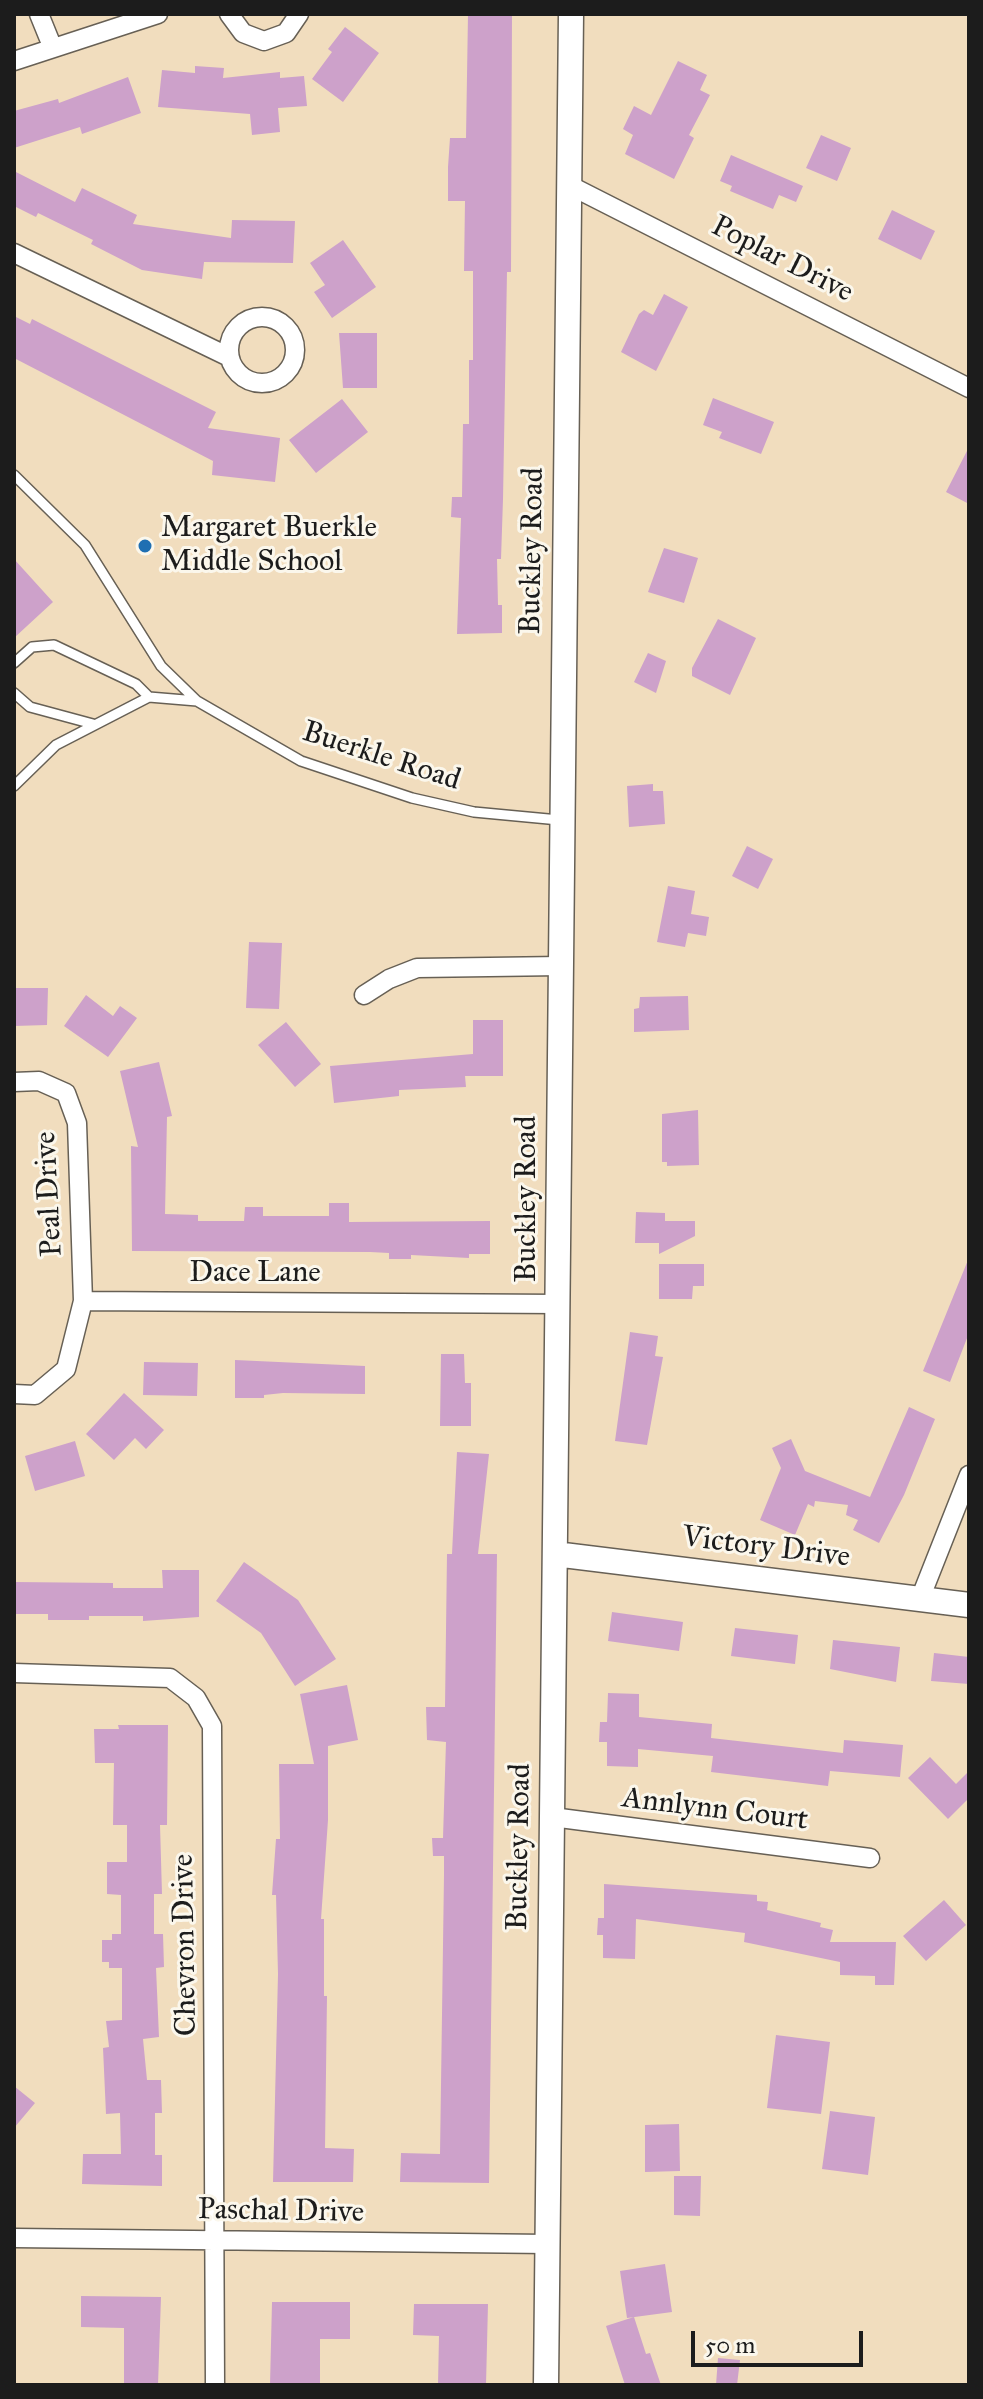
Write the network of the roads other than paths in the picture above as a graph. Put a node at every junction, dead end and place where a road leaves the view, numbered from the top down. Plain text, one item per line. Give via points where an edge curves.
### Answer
1 (39, 14) edge
2 (158, 14) edge
3 (229, 14) edge
4 (299, 14) edge
5 (571, 14) edge
6 (52, 46) junction
7 (14, 61) edge
8 (569, 185) junction
9 (14, 253) edge
10 (229, 357) dead end
11 (969, 388) edge
12 (14, 475) edge
13 (14, 663) edge
14 (14, 693) edge
15 (149, 697) junction
16 (197, 701) junction
17 (93, 724) junction
18 (14, 786) edge
19 (563, 820) junction
20 (561, 966) junction
21 (364, 995) dead end
22 (14, 1082) edge
23 (83, 1301) junction
24 (559, 1304) junction
25 (14, 1394) edge
26 (969, 1475) edge
27 (555, 1554) junction
28 (920, 1599) junction
29 (969, 1605) edge
30 (14, 1673) edge
31 (552, 1817) junction
32 (870, 1858) dead end
33 (14, 2238) edge
34 (217, 2239) junction
35 (548, 2244) junction
36 (215, 2385) edge
37 (546, 2385) edge

1 - 6 street
2 - 6 street
3 - 4 street via 243,33 264,41 286,33
5 - 8 street, Buckley Road
6 - 7 street
8 - 11 street, Poplar Drive
8 - 19 street, Buckley Road
9 - 10 street
12 - 16 lane, Buerkle Road via 85,545 161,666
13 - 15 lane via 32,647 54,645 136,684
14 - 17 lane via 30,707
15 - 16 lane, Buerkle Road
15 - 17 lane
16 - 19 lane, Buerkle Road via 301,761 412,798 474,812
17 - 18 lane via 56,745
19 - 20 street, Buckley Road
20 - 21 street via 417,968
20 - 24 street, Buckley Road
22 - 23 street, Peal Drive via 39,1081 66,1093 77,1123
23 - 24 street, Dace Lane
23 - 25 street via 66,1369 35,1395
24 - 27 street, Buckley Road
26 - 28 street
27 - 28 street, Victory Drive
27 - 31 street, Buckley Road
28 - 29 street, Victory Drive
30 - 34 street, Chevron Drive via 170,1678 196,1698 212,1726
31 - 32 street, Annlynn Court
31 - 35 street, Buckley Road
33 - 34 street, Paschal Drive
34 - 35 street, Paschal Drive
34 - 36 street, Chevron Drive
35 - 37 street, Buckley Road

